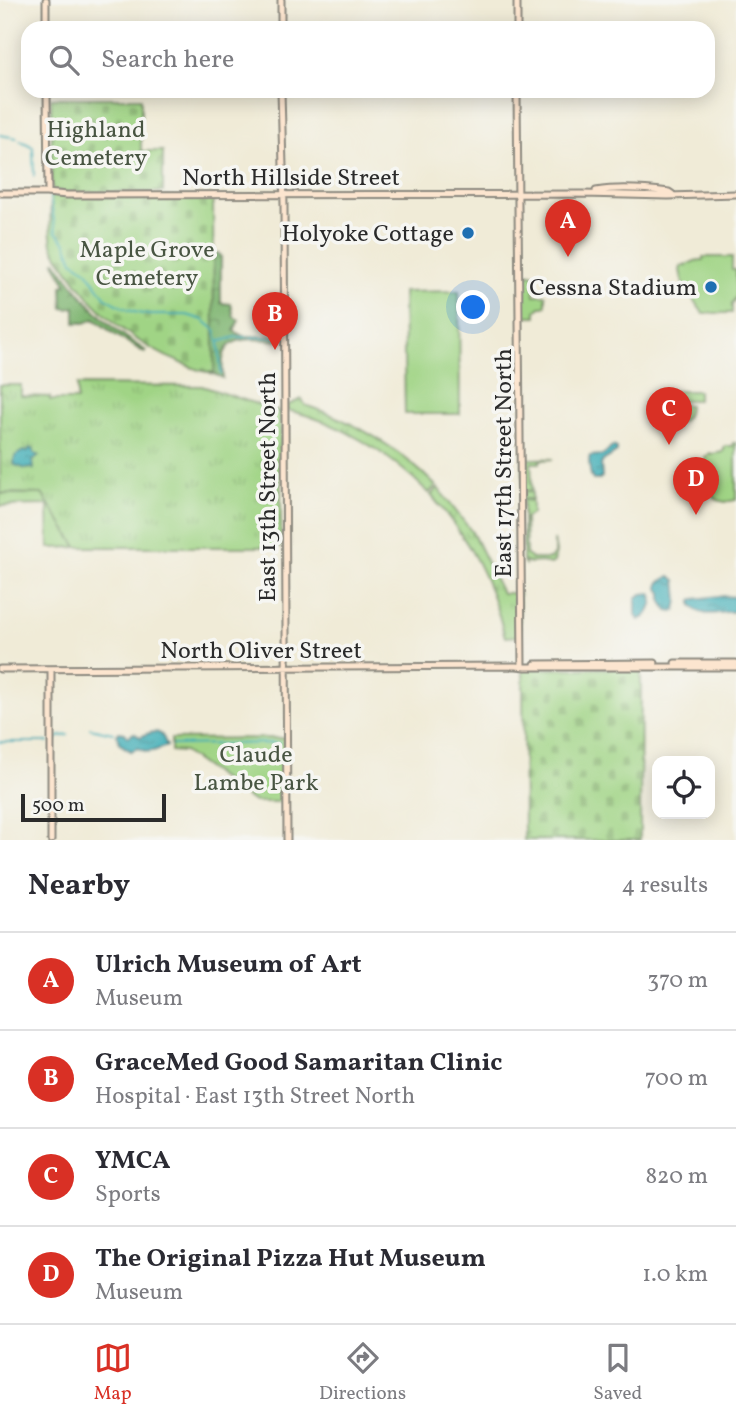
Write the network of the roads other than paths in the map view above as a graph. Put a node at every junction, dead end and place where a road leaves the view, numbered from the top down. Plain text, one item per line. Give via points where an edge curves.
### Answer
1 (46, 0) edge
2 (281, 0) edge
3 (517, 0) edge
4 (46, 21) edge
5 (281, 21) edge
6 (517, 21) edge
7 (47, 98) edge
8 (281, 98) edge
9 (517, 98) edge
10 (0, 193) edge
11 (48, 193) junction
12 (284, 194) junction
13 (518, 194) junction
14 (736, 194) edge
15 (736, 665) edge
16 (522, 666) junction
17 (272, 668) junction
18 (286, 668) junction
19 (0, 669) edge
20 (51, 669) junction
21 (286, 683) junction
22 (51, 840) edge
23 (287, 840) edge

1 - 4 main road
2 - 5 main road
3 - 6 main road
7 - 11 main road
8 - 12 main road, East 13th Street North
9 - 13 main road, East 17th Street North
10 - 11 main road, North Hillside Street
11 - 12 main road, North Hillside Street
12 - 13 main road, North Hillside Street
12 - 18 main road, East 13th Street North
13 - 14 main road, North Hillside Street
13 - 16 main road, East 17th Street North
15 - 16 main road, North Oliver Street
16 - 18 main road, North Oliver Street
17 - 18 main road, North Oliver Street
17 - 20 main road, North Oliver Street
17 - 21 main road via 282,673
18 - 21 main road, East 13th Street North
19 - 20 main road, North Oliver Street
20 - 22 main road
21 - 23 main road, East 13th Street North

